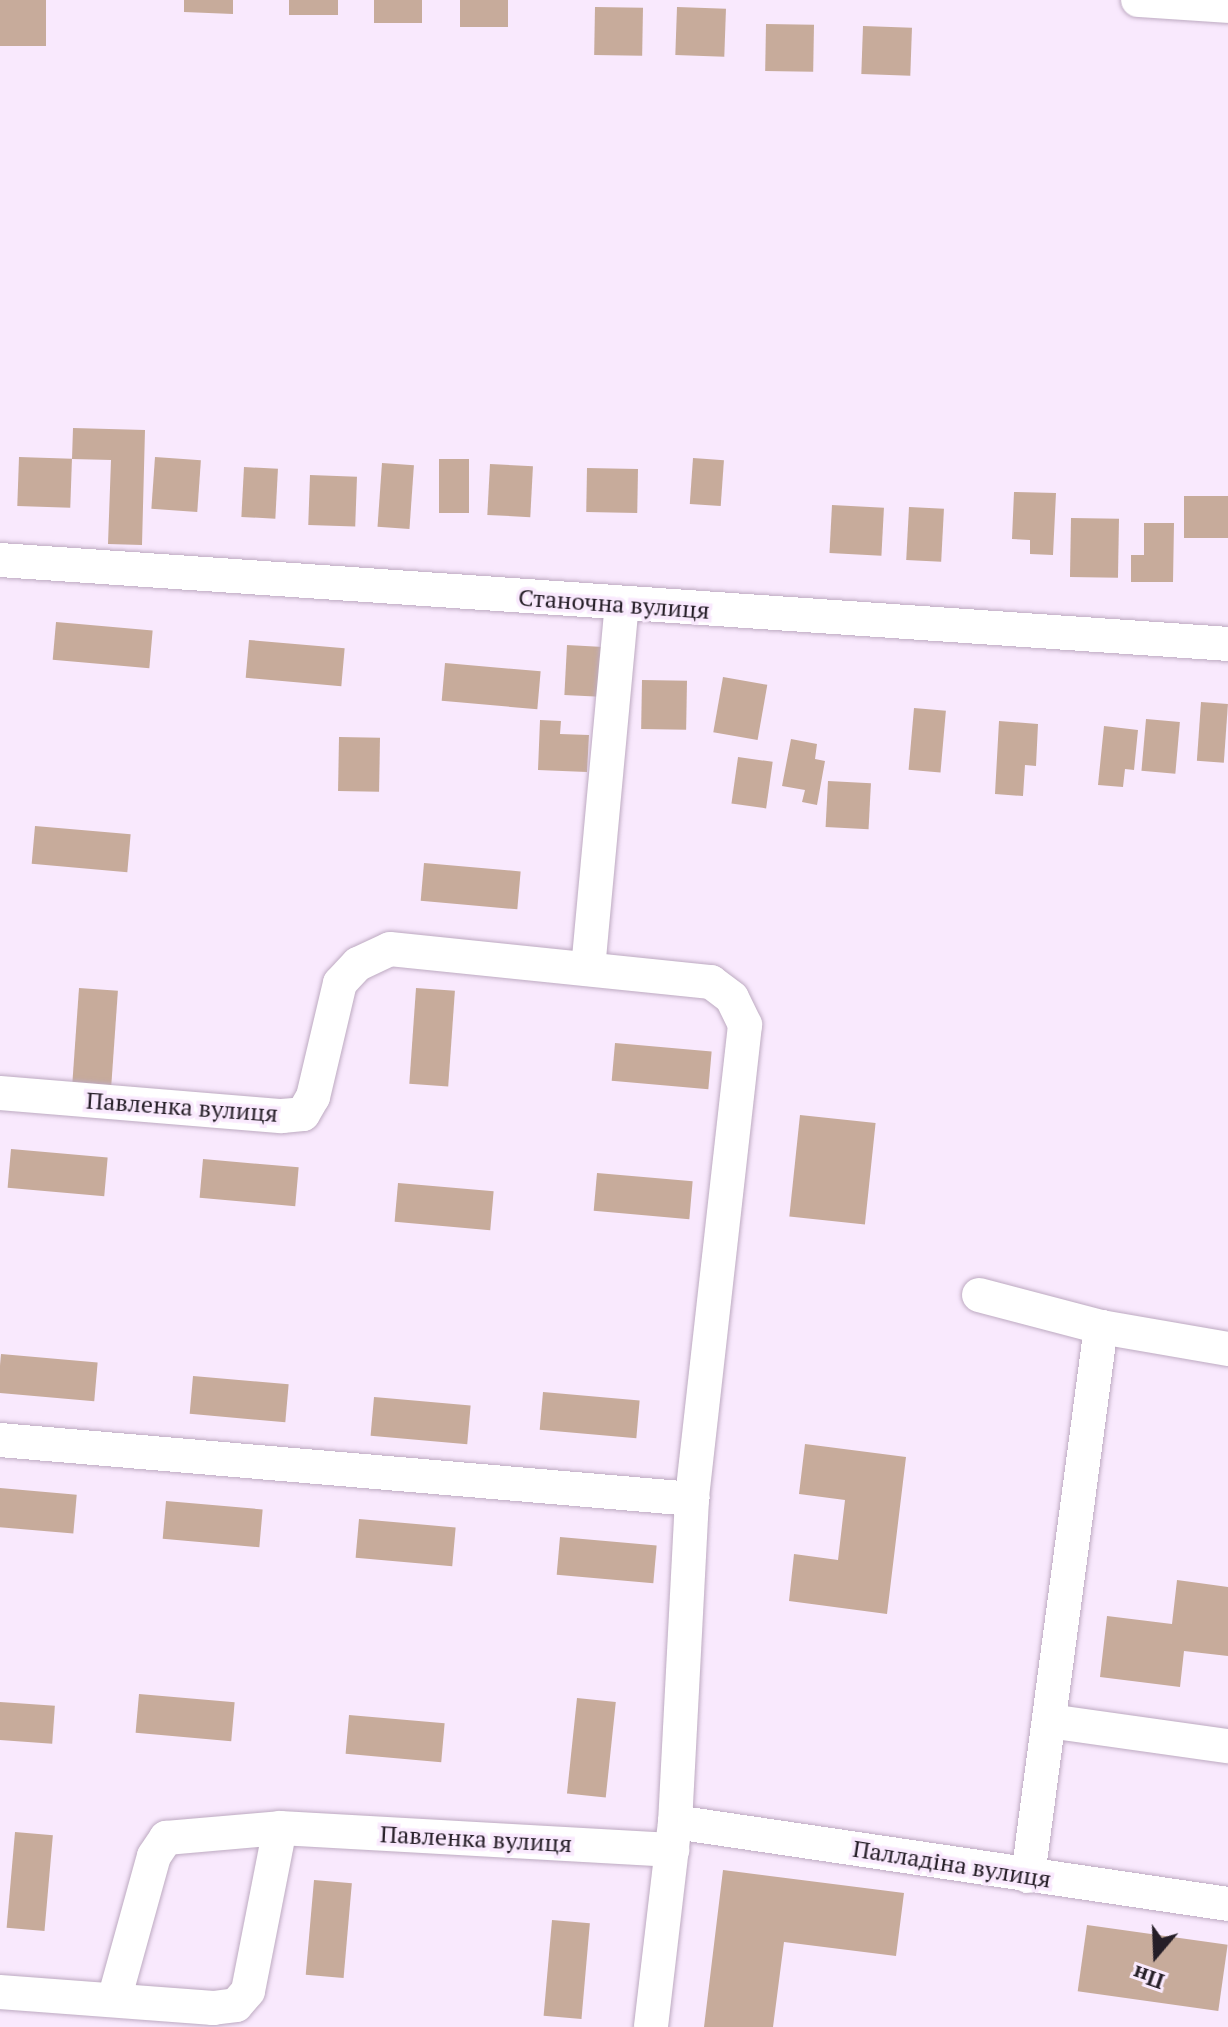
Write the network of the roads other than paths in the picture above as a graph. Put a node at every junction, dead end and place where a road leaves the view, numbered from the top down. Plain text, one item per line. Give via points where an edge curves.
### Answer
1 (1138, 0) edge
2 (1228, 6) edge
3 (0, 560) edge
4 (622, 604) junction
5 (1228, 644) edge
6 (588, 969) junction
7 (0, 1093) edge
8 (979, 1295) dead end
9 (1101, 1327) junction
10 (1228, 1349) edge
11 (0, 1440) edge
12 (692, 1499) junction
13 (1049, 1721) junction
14 (1228, 1746) edge
15 (280, 1828) junction
16 (674, 1836) junction
17 (1028, 1876) junction
18 (1228, 1904) edge
19 (0, 1992) edge
20 (114, 2000) junction
21 (651, 2027) edge

1 - 2 street
3 - 4 street, Станочна вулиця
4 - 5 street, Станочна вулиця
4 - 6 street
6 - 7 street, Павленка вулиця via 390,949 358,964 340,983 313,1097 303,1114
6 - 12 street, Павленка вулиця via 711,982 732,998 745,1025
8 - 9 street
9 - 10 street
9 - 13 street
11 - 12 street
12 - 16 street, Павленка вулиця
13 - 14 street
13 - 17 street
15 - 16 street, Павленка вулиця
15 - 20 street, Павленка вулиця via 166,1838 154,1856
15 - 20 street via 248,1991 236,2005
16 - 17 street, Палладіна вулиця
16 - 21 street, Павленка вулиця
17 - 18 street, Палладіна вулиця
19 - 20 street

